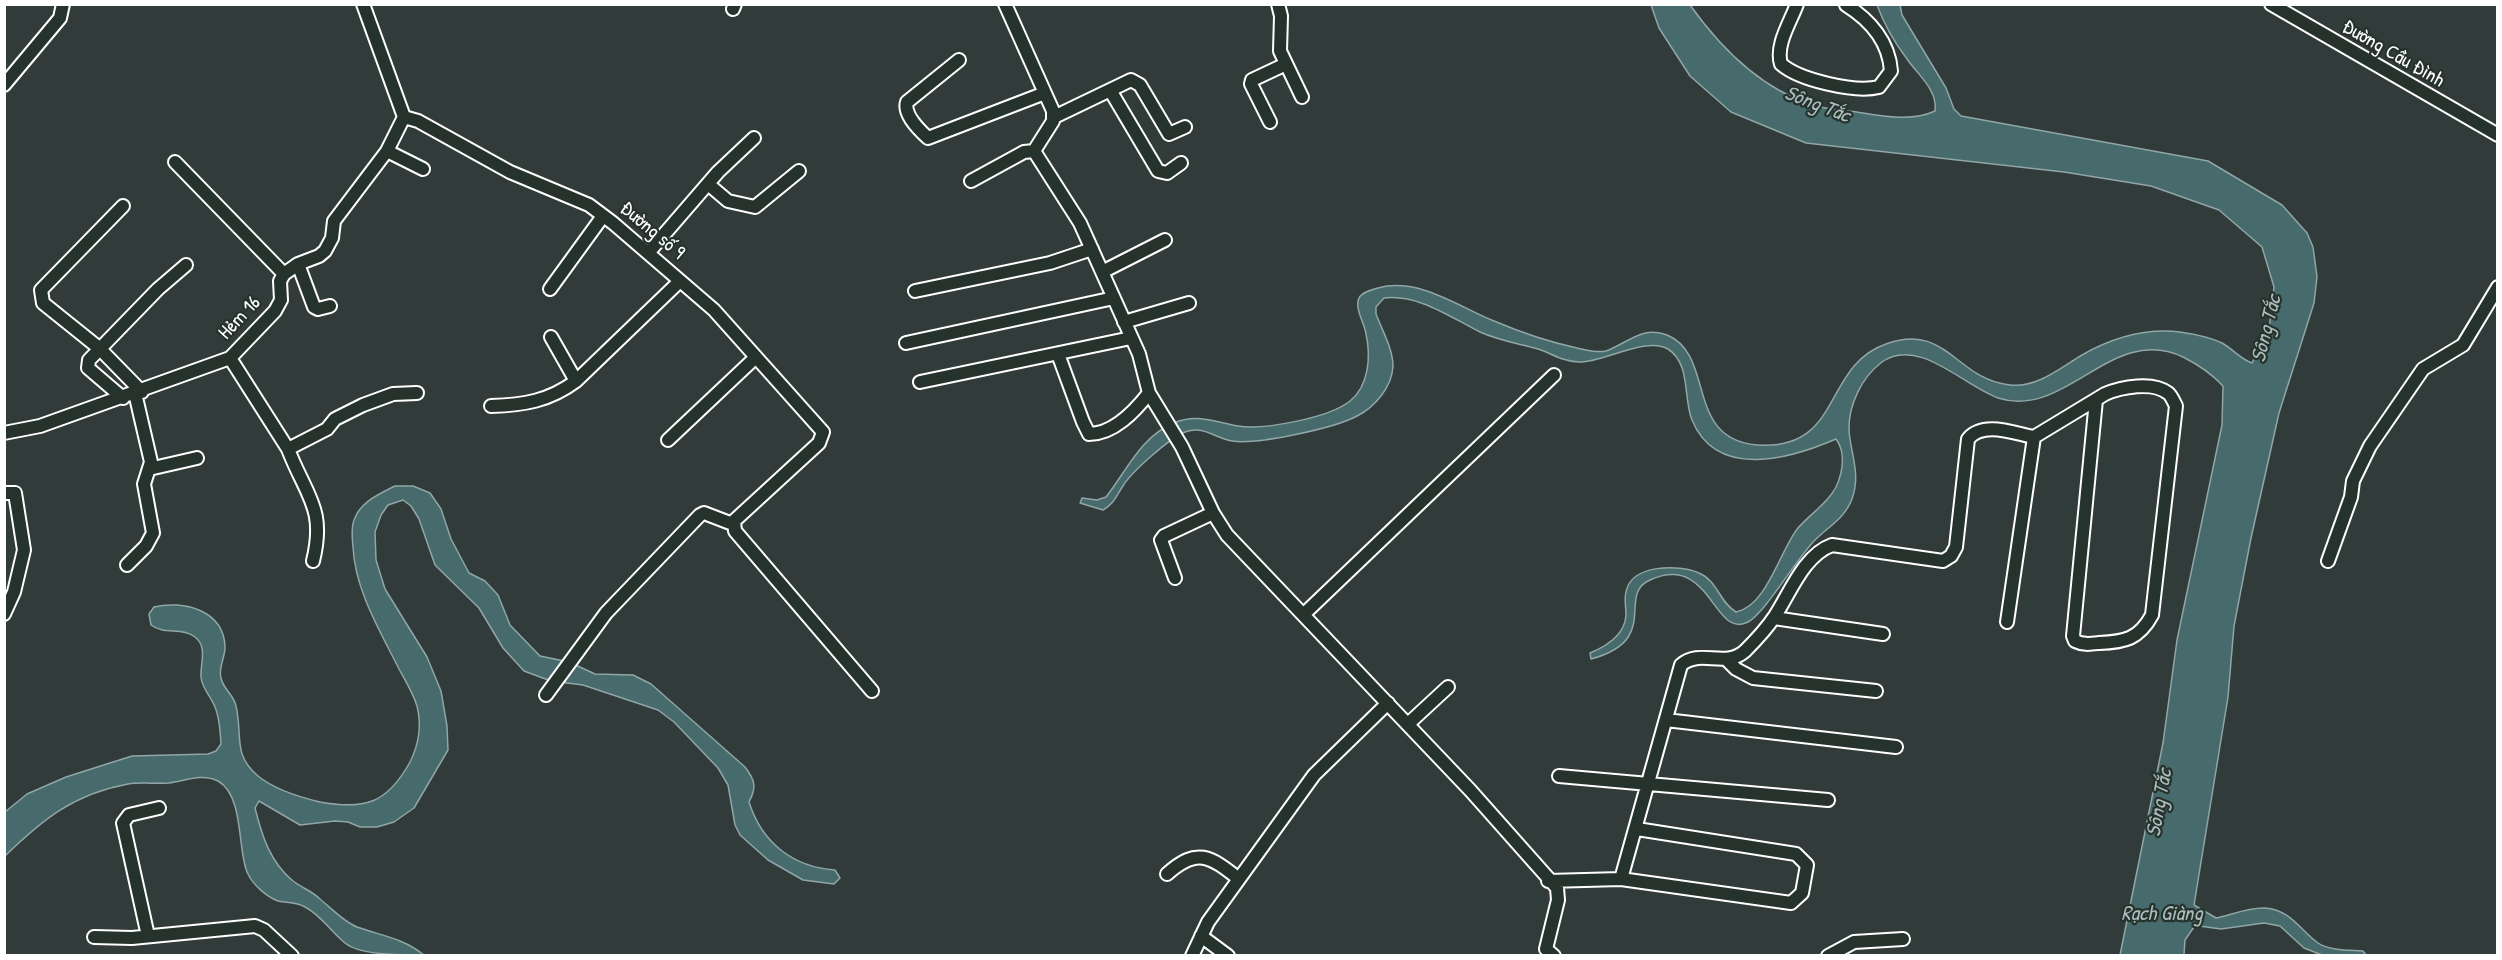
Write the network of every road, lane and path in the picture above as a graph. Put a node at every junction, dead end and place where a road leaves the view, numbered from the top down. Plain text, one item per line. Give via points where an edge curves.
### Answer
1 (63, 4) edge
2 (363, 4) edge
3 (1005, 4) edge
4 (1278, 4) edge
5 (2271, 4) edge
6 (1846, 5) edge
7 (1793, 6) edge
8 (959, 60) dead end
9 (1286, 64) junction
10 (4, 85) edge
11 (1110, 90) junction
12 (1045, 93) junction
13 (1302, 97) dead end
14 (404, 117) junction
15 (1054, 117) junction
16 (1270, 122) dead end
17 (1185, 127) dead end
18 (2498, 135) edge
19 (754, 138) dead end
20 (387, 151) junction
21 (1034, 151) junction
22 (175, 162) dead end
23 (1180, 163) dead end
24 (423, 169) dead end
25 (799, 171) dead end
26 (971, 181) dead end
27 (708, 184) junction
28 (123, 206) dead end
29 (603, 216) junction
30 (1165, 240) dead end
31 (1092, 249) junction
32 (648, 253) junction
33 (298, 264) junction
34 (186, 266) dead end
35 (1102, 272) junction
36 (284, 274) junction
37 (680, 281) junction
38 (2498, 287) edge
39 (550, 289) dead end
40 (915, 291) dead end
41 (1114, 298) junction
42 (1190, 303) dead end
43 (330, 306) dead end
44 (1124, 322) junction
45 (551, 337) dead end
46 (1131, 338) junction
47 (906, 343) dead end
48 (99, 348) junction
49 (1058, 354) junction
50 (756, 357) junction
51 (230, 358) junction
52 (1554, 375) dead end
53 (576, 381) junction
54 (920, 382) dead end
55 (139, 393) junction
56 (417, 393) dead end
57 (123, 398) junction
58 (1152, 398) junction
59 (2096, 400) junction
60 (491, 406) dead end
61 (5, 431) edge
62 (2034, 437) junction
63 (668, 440) dead end
64 (288, 449) junction
65 (197, 458) dead end
66 (149, 469) junction
67 (4, 493) edge
68 (1213, 513) junction
69 (734, 521) junction
70 (313, 561) dead end
71 (2328, 561) dead end
72 (127, 565) dead end
73 (1175, 578) dead end
74 (4, 614) edge
75 (1304, 614) junction
76 (1774, 618) junction
77 (2007, 622) dead end
78 (1883, 634) dead end
79 (1728, 661) junction
80 (1448, 687) dead end
81 (549, 690) dead end
82 (872, 691) dead end
83 (1876, 691) dead end
84 (1388, 703) junction
85 (1666, 720) junction
86 (1408, 724) junction
87 (1896, 747) dead end
88 (1559, 776) dead end
89 (1650, 783) junction
90 (1828, 800) dead end
91 (159, 808) dead end
92 (1637, 829) junction
93 (1167, 874) dead end
94 (1239, 879) junction
95 (1622, 879) junction
96 (1548, 881) junction
97 (148, 936) junction
98 (1201, 936) junction
99 (94, 937) dead end
100 (1903, 939) dead end
101 (292, 956) edge
102 (1192, 956) edge
103 (1228, 956) edge
104 (1554, 956) edge
105 (1828, 956) edge

1 - 10 street via 60,18
2 - 14 street
3 - 12 street
4 - 9 street via 1279,45
5 - 18 street, Đường Cầu Đình
6 - 7 street via 1882,39 1892,71 1880,87 1820,81 1781,63 1779,54
8 - 12 street via 906,106 928,138
9 - 13 street
9 - 16 street via 1252,80
11 - 15 street
11 - 17 street via 1137,81 1166,131 1173,134
11 - 23 street via 1158,171 1167,173
12 - 15 street
14 - 20 street
14 - 29 street, Đường số 9 via 510,172 589,205
15 - 21 street
19 - 27 street
20 - 24 street
20 - 33 street via 334,221 325,251
21 - 26 street via 1024,152
21 - 31 street
22 - 36 street
25 - 27 street via 755,207 728,201
27 - 32 street
28 - 48 street via 41,290 43,303
29 - 32 street, Đường số 9
29 - 39 street
30 - 35 street
31 - 35 street
31 - 40 street via 1050,263
32 - 37 street, Đường số 9
33 - 36 street
33 - 43 street via 314,307
34 - 48 street
35 - 41 street
36 - 51 street, Hẻm 16 via 280,281 281,300 275,311
37 - 50 street, Đường số 9 via 714,310
37 - 53 street
38 - 71 street via 2463,345 2423,369 2375,438 2353,481 2352,497
41 - 44 street
41 - 47 street
42 - 44 street
44 - 46 street
45 - 53 street
46 - 49 street
46 - 58 street
48 - 55 street
48 - 57 street via 88,368
49 - 54 street
49 - 58 street via 1089,434 1113,427
50 - 63 street
50 - 69 street, Đường số 9 via 823,432 819,443
51 - 55 street, Hẻm 16
51 - 64 street
52 - 75 street
53 - 60 street via 541,401
55 - 57 street, Hẻm 16
55 - 66 street
56 - 64 street via 393,394 363,405
57 - 61 street, Hẻm 16 via 40,426
58 - 68 street via 1182,447
59 - 59 street via 2073,636 2082,644 2127,642 2146,627 2152,615 2176,406 2169,393 2154,388 2114,390
59 - 62 street
62 - 76 street via 1985,429 1975,430 1968,439 1956,547 1943,561 1832,545 1798,578
62 - 77 street
64 - 70 street via 318,515 320,532
65 - 66 street
66 - 72 street via 144,484 153,533
67 - 74 street via 15,493 24,550
68 - 73 street via 1161,540
68 - 75 street via 1227,535
69 - 81 street via 700,514 606,613
69 - 82 street via 735,531
75 - 84 street
76 - 78 street
76 - 79 street via 1743,652
79 - 83 street via 1752,678
79 - 85 street via 1694,657 1681,664
80 - 86 street
84 - 86 street
84 - 94 street via 1314,775
85 - 87 street
85 - 89 street
86 - 96 street
88 - 89 street
89 - 90 street
89 - 92 street
91 - 97 street via 129,815 123,823
92 - 95 street
92 - 95 street via 1796,854 1807,865 1802,892 1791,903
93 - 94 street via 1191,857 1214,860
94 - 98 street
95 - 96 street
96 - 104 street via 1558,893 1546,949
97 - 99 street
97 - 101 street via 255,926
98 - 102 street
98 - 103 street
100 - 105 street via 1854,942

